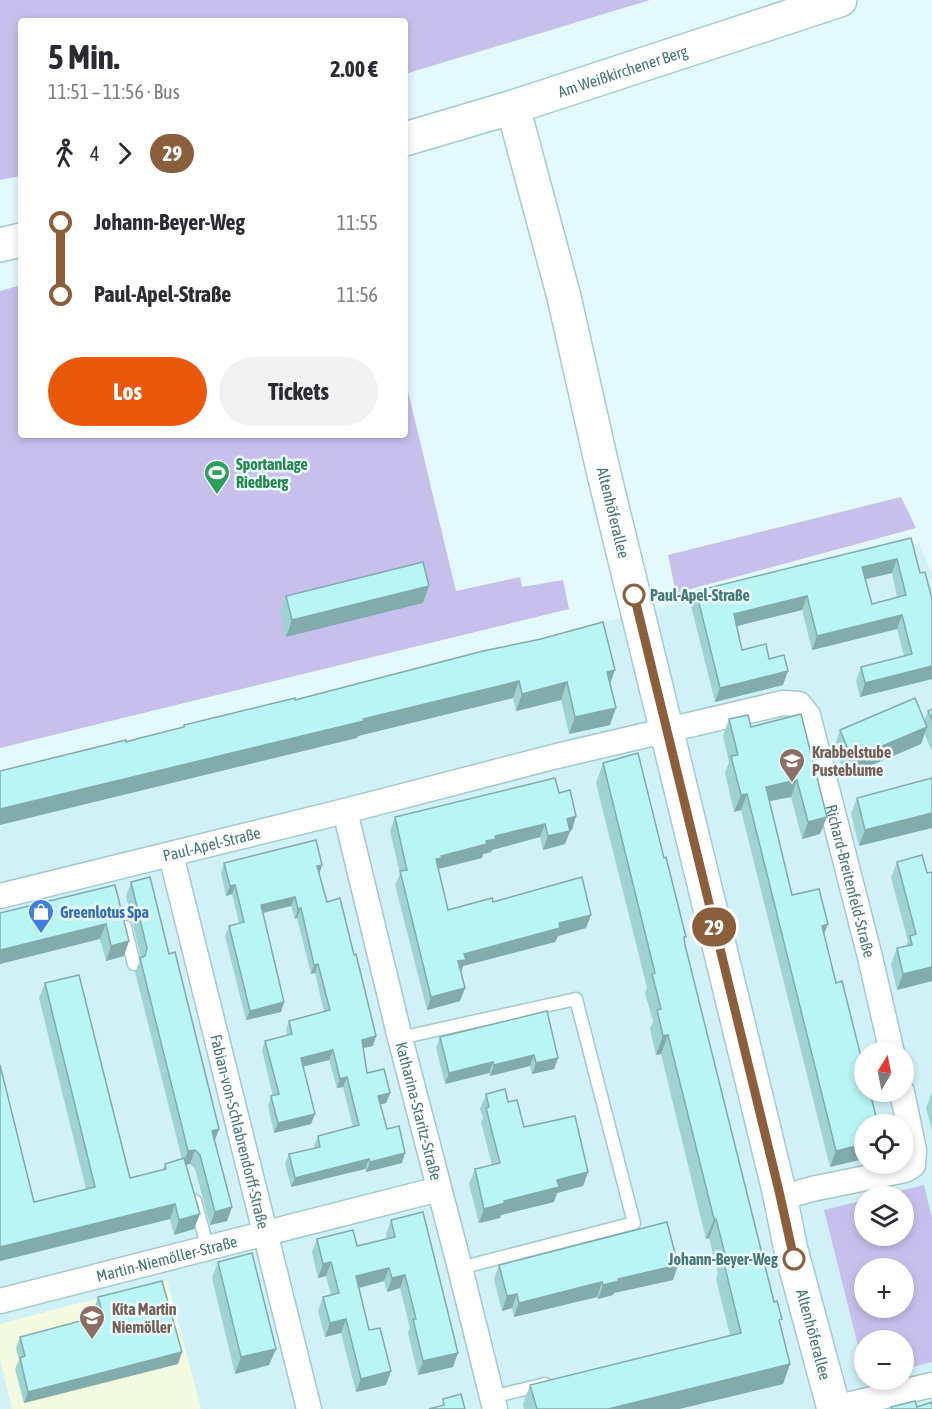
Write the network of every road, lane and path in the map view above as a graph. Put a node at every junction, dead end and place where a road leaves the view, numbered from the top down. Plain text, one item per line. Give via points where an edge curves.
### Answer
1 (840, 0) edge
2 (513, 107) junction
3 (408, 137) edge
4 (18, 241) edge
5 (0, 245) edge
6 (667, 731) junction
7 (345, 811) junction
8 (171, 855) junction
9 (0, 896) edge
10 (121, 911) edge
11 (134, 964) dead end
12 (400, 1038) junction
13 (889, 1042) edge
14 (904, 1102) edge
15 (439, 1189) junction
16 (193, 1194) edge
17 (780, 1198) junction
18 (265, 1235) junction
19 (208, 1249) junction
20 (460, 1268) junction
21 (0, 1301) edge
22 (561, 1381) edge
23 (932, 1385) edge
24 (494, 1403) edge
25 (309, 1409) edge
26 (833, 1409) edge

1 - 2 street, Am Weißkirchener Berg
2 - 3 street, Am Weißkirchener Berg
2 - 6 street, Altenhöferallee via 564,297
4 - 5 street
6 - 7 street, Paul-Apel-Straße
6 - 13 street, Richard-Breitenfeld-Straße via 783,703 799,704 808,715
6 - 17 street, Altenhöferallee
7 - 8 street, Paul-Apel-Straße
7 - 12 street, Katharina-Staritz-Straße
8 - 9 street, Paul-Apel-Straße via 112,874
8 - 18 street, Fabian-von-Schlabrendorff-Straße
10 - 11 lane
12 - 15 street, Katharina-Staritz-Straße
12 - 20 lane via 576,999 634,1223
14 - 17 street via 914,1150 909,1174
15 - 18 street, Martin-Niemöller-Straße
15 - 20 street, Katharina-Staritz-Straße
16 - 19 lane
17 - 26 street, Altenhöferallee
18 - 19 street, Martin-Niemöller-Straße
18 - 25 street, Fabian-von-Schlabrendorff-Straße
19 - 21 street, Martin-Niemöller-Straße
20 - 24 street, Katharina-Staritz-Straße
22 - 24 lane
23 - 26 street

